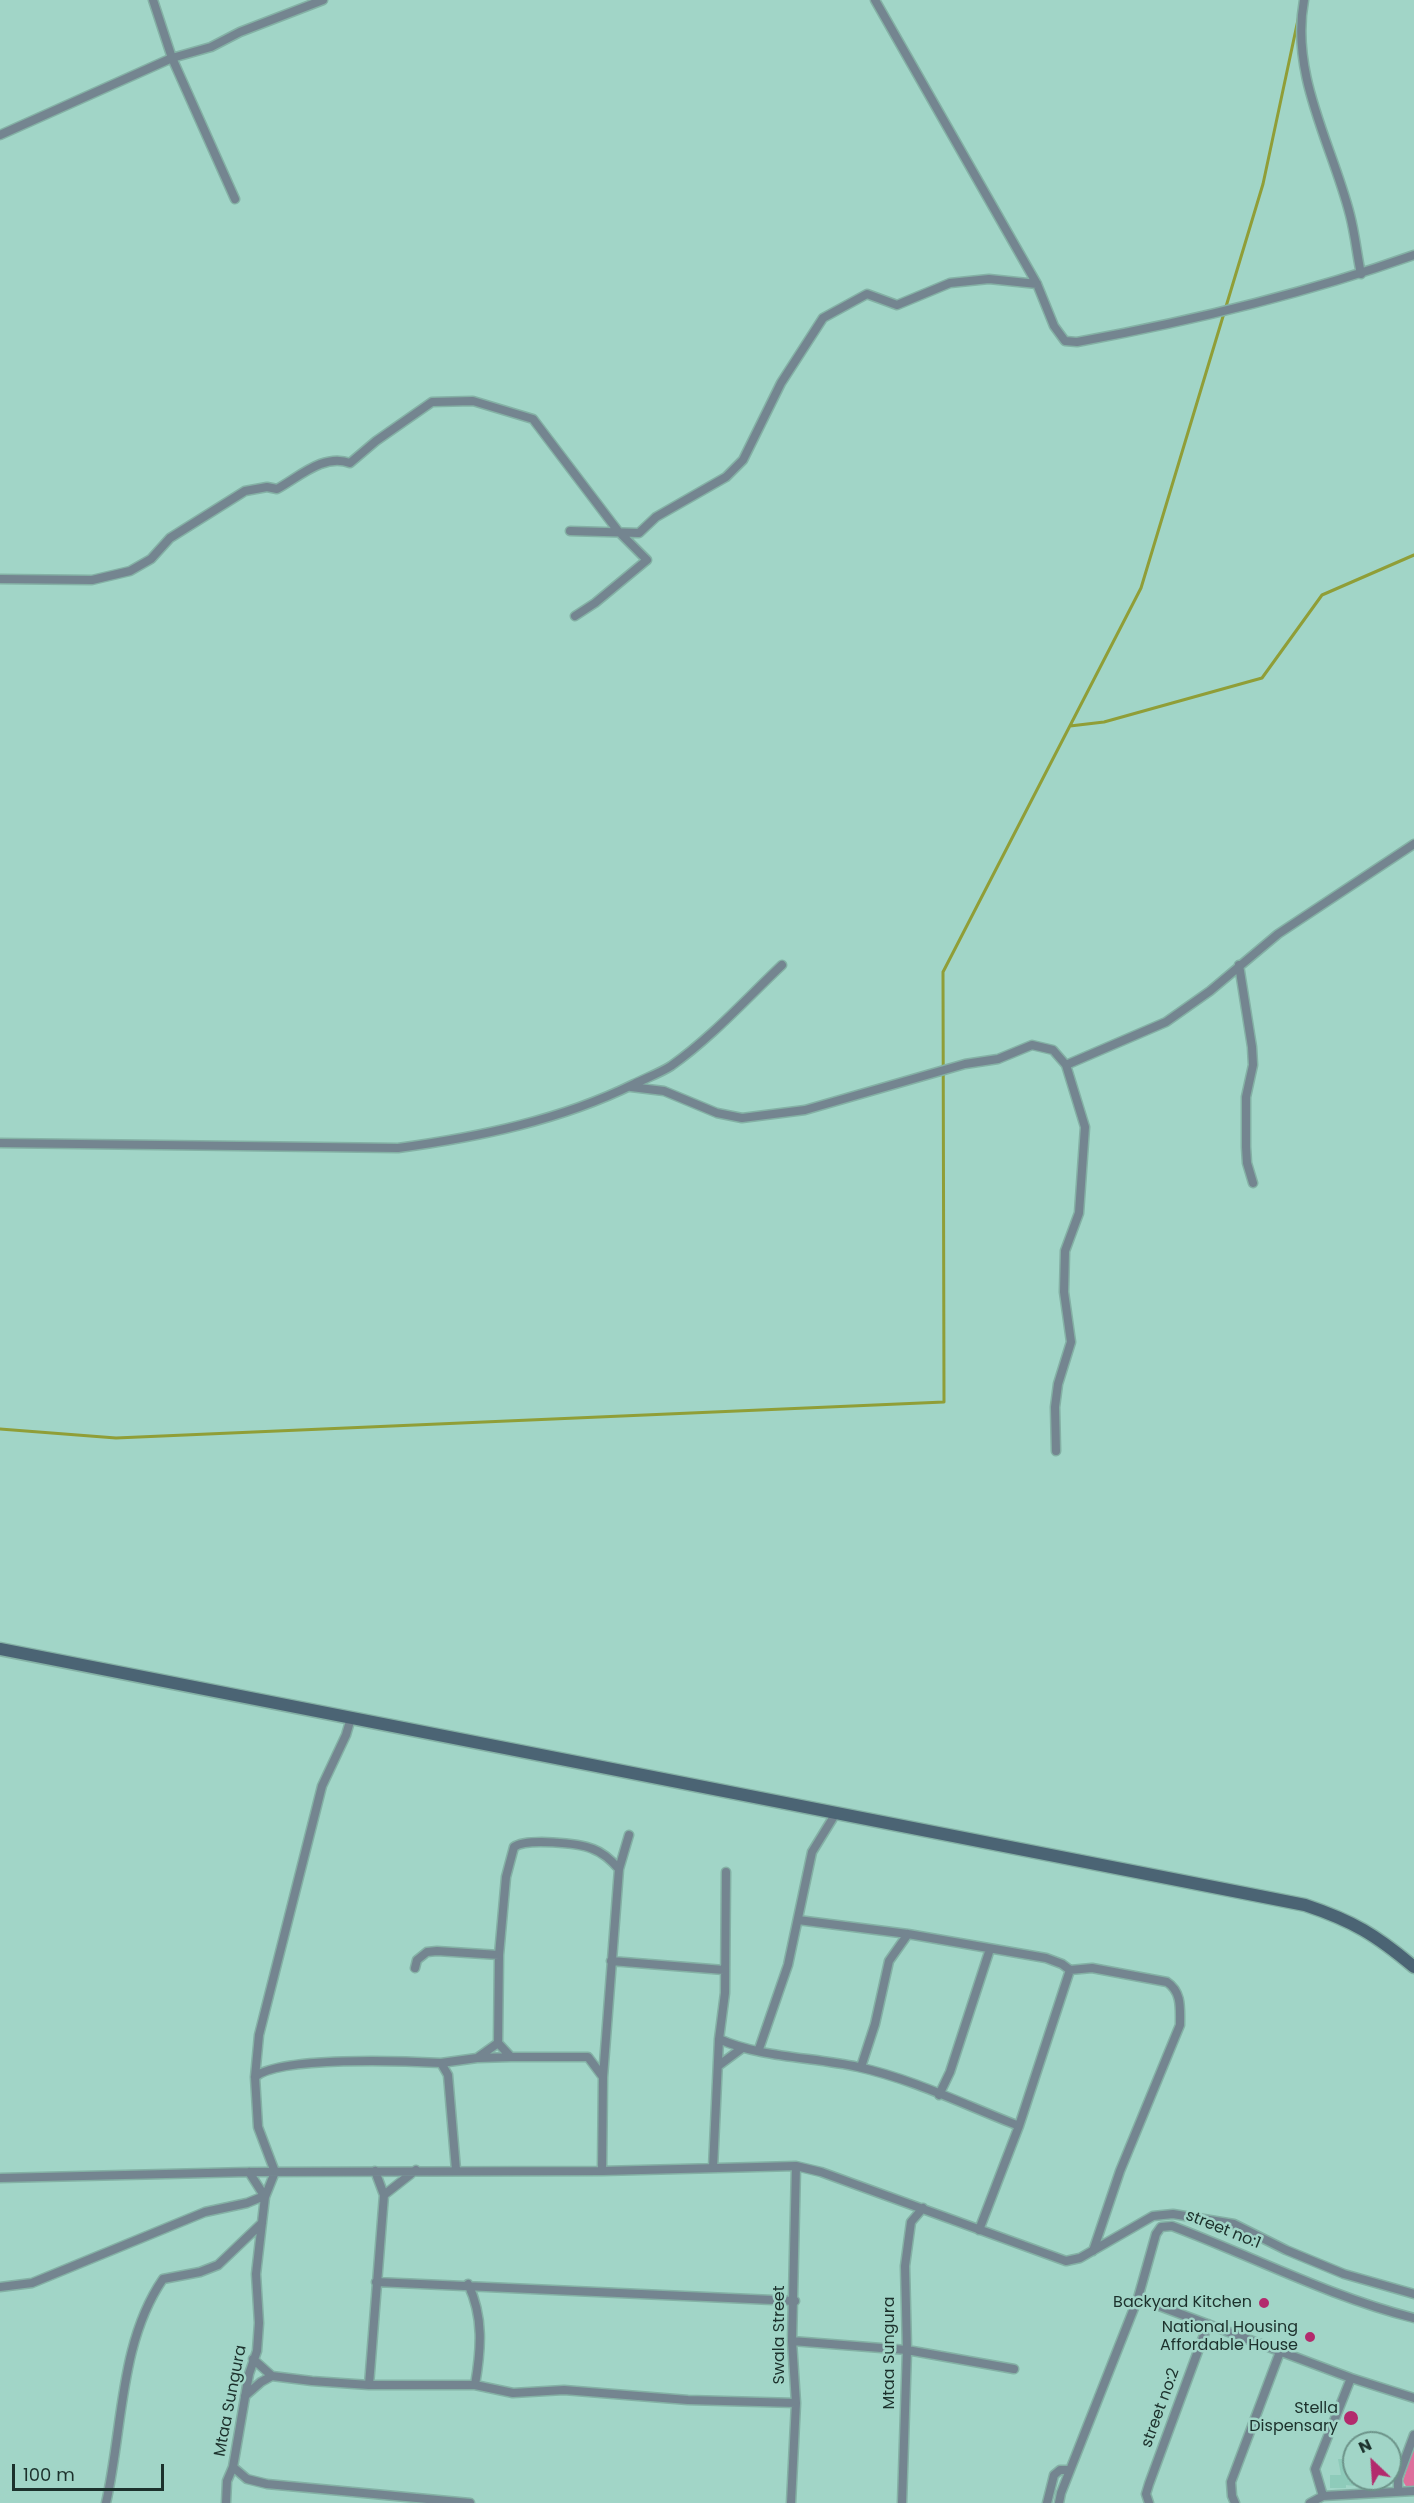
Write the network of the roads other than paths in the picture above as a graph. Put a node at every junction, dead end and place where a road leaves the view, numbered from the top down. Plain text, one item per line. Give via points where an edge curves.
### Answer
1 (153, 0) edge
2 (323, 0) edge
3 (875, 0) edge
4 (1304, 0) edge
5 (172, 58) junction
6 (0, 135) edge
7 (235, 199) dead end
8 (1414, 255) edge
9 (1360, 274) junction
10 (1037, 284) junction
11 (570, 531) dead end
12 (618, 531) junction
13 (0, 579) edge
14 (575, 616) dead end
15 (1414, 844) edge
16 (782, 965) dead end
17 (1239, 965) junction
18 (1066, 1065) junction
19 (629, 1087) junction
20 (0, 1143) edge
21 (1253, 1183) dead end
22 (1056, 1451) dead end
23 (0, 1649) edge
24 (351, 1718) junction
25 (836, 1813) junction
26 (629, 1835) dead end
27 (619, 1869) junction
28 (726, 1872) dead end
29 (798, 1920) junction
30 (908, 1934) junction
31 (990, 1949) junction
32 (499, 1954) junction
33 (611, 1961) junction
34 (1414, 1967) edge
35 (415, 1968) dead end
36 (724, 1970) junction
37 (1070, 1970) junction
38 (719, 2039) junction
39 (498, 2043) junction
40 (741, 2049) junction
41 (759, 2049) junction
42 (511, 2057) junction
43 (477, 2058) junction
44 (458, 2062) junction
45 (441, 2063) junction
46 (718, 2066) junction
47 (861, 2067) junction
48 (448, 2075) junction
49 (255, 2077) junction
50 (603, 2077) junction
51 (939, 2095) junction
52 (1019, 2126) junction
53 (796, 2166) junction
54 (713, 2168) junction
55 (416, 2170) junction
56 (456, 2170) junction
57 (375, 2171) junction
58 (602, 2171) junction
59 (249, 2172) junction
60 (275, 2172) junction
61 (0, 2178) edge
62 (384, 2195) junction
63 (264, 2197) junction
64 (923, 2208) junction
65 (262, 2223) junction
66 (979, 2230) junction
67 (1093, 2251) junction
68 (376, 2282) junction
69 (468, 2284) junction
70 (0, 2288) edge
71 (1414, 2294) edge
72 (1138, 2298) junction
73 (795, 2301) junction
74 (1414, 2318) edge
75 (1208, 2324) junction
76 (792, 2342) junction
77 (907, 2350) junction
78 (1280, 2352) junction
79 (253, 2359) junction
80 (1014, 2369) dead end
81 (272, 2376) junction
82 (1351, 2378) junction
83 (369, 2385) junction
84 (475, 2385) junction
85 (245, 2396) junction
86 (1414, 2398) edge
87 (796, 2403) junction
88 (1414, 2435) edge
89 (233, 2467) junction
90 (1070, 2470) junction
91 (1414, 2491) edge
92 (1398, 2492) junction
93 (1323, 2496) junction
94 (106, 2503) edge
95 (226, 2503) edge
96 (470, 2503) edge
97 (791, 2503) edge
98 (902, 2503) edge
99 (1047, 2503) edge
100 (1059, 2503) edge
101 (1149, 2503) edge
102 (1235, 2503) edge
103 (1310, 2503) edge

1 - 5 street
2 - 5 street via 211,47
3 - 10 street
4 - 9 street via 1300,20 1302,55 1321,134 1350,214
5 - 6 street
5 - 7 street
8 - 9 street
9 - 10 street via 1290,296 1077,342 1065,341 1054,326
10 - 12 street via 989,279 950,283 897,305 867,294 823,318 781,382 743,460 726,477 656,517 639,533
11 - 12 street
12 - 13 street via 533,419 473,401 432,402 350,464 339,459 320,464 277,489 245,491 170,538 152,559 130,571 92,580
12 - 14 street via 647,560
15 - 17 street via 1278,934
16 - 19 street via 703,1042 668,1067
17 - 18 street via 1166,1022
17 - 21 street via 1252,1056 1246,1097 1246,1147
18 - 19 street via 1053,1050 1032,1046 998,1059 965,1064 805,1110 742,1118 717,1113 663,1091
18 - 22 street via 1084,1127 1079,1213 1065,1251 1064,1292 1071,1342 1054,1407
19 - 20 street via 556,1115 454,1140 398,1148
23 - 24 street
24 - 25 street
24 - 49 street via 322,1786 263,2017
25 - 29 street via 812,1852
25 - 34 street via 1305,1905 1338,1916 1376,1936
26 - 27 street
27 - 32 street via 592,1848 534,1842 514,1847 506,1877
27 - 33 street
28 - 36 street
29 - 30 street
29 - 41 street via 788,1965
30 - 31 street
30 - 47 street via 889,1961
31 - 37 street via 1046,1958
31 - 51 street
32 - 35 street via 427,1952 417,1960
32 - 39 street
33 - 36 street
33 - 50 street
36 - 38 street
37 - 52 street
37 - 67 street via 1092,1968 1167,1982 1175,1988 1180,2002 1180,2025 1120,2171
38 - 40 street
38 - 46 street
39 - 42 street
39 - 43 street
40 - 41 street
40 - 46 street
41 - 47 street
42 - 43 street
42 - 50 street via 588,2057
43 - 44 street
44 - 45 street
44 - 48 street
45 - 48 street
45 - 49 street via 325,2063 264,2070
46 - 54 street
47 - 51 street
48 - 56 street
49 - 60 street via 258,2127
50 - 58 street
51 - 52 street
52 - 66 street
53 - 54 street
53 - 64 street
53 - 73 street, Swala Street
54 - 58 street
55 - 56 street
55 - 57 street
55 - 62 street
56 - 58 street
57 - 60 street
57 - 62 street
59 - 60 street
59 - 61 street
59 - 63 street
60 - 63 street, Mtaa Sungura
62 - 68 street
63 - 65 street, Mtaa Sungura
63 - 70 street via 164,2227 32,2283
64 - 66 street
64 - 77 street, Mtaa Sungura via 911,2222 907,2237
65 - 79 street, Mtaa Sungura via 256,2274 259,2324
65 - 94 street via 218,2265 163,2279 150,2298 128,2372
66 - 67 street via 1066,2261
67 - 71 street via 1153,2216 1173,2214 1234,2224 1344,2274
68 - 69 street
68 - 83 street
69 - 73 street
69 - 84 street via 478,2304 481,2353
72 - 74 street, street no:1 via 1156,2234 1165,2226
72 - 75 street
72 - 90 street, street no:1
73 - 76 street, Swala Street
75 - 78 street
75 - 101 street, street no:2 via 1149,2484
76 - 77 street
76 - 87 street, Swala Street
77 - 80 street
77 - 98 street, Mtaa Sungura
78 - 82 street
78 - 102 street via 1232,2482
79 - 81 street
79 - 85 street, Mtaa Sungura
81 - 83 street
81 - 85 street
82 - 86 street
82 - 93 street via 1316,2469
83 - 84 street
84 - 87 street via 513,2393 564,2390 688,2400
85 - 89 street, Mtaa Sungura
87 - 97 street, Swala Street
88 - 92 street via 1398,2478
89 - 95 street via 227,2481
89 - 96 street, Mtaa Sungura via 247,2479 267,2484
90 - 99 street via 1054,2475
90 - 100 street, street no:1
91 - 92 street
92 - 93 street
93 - 103 street

